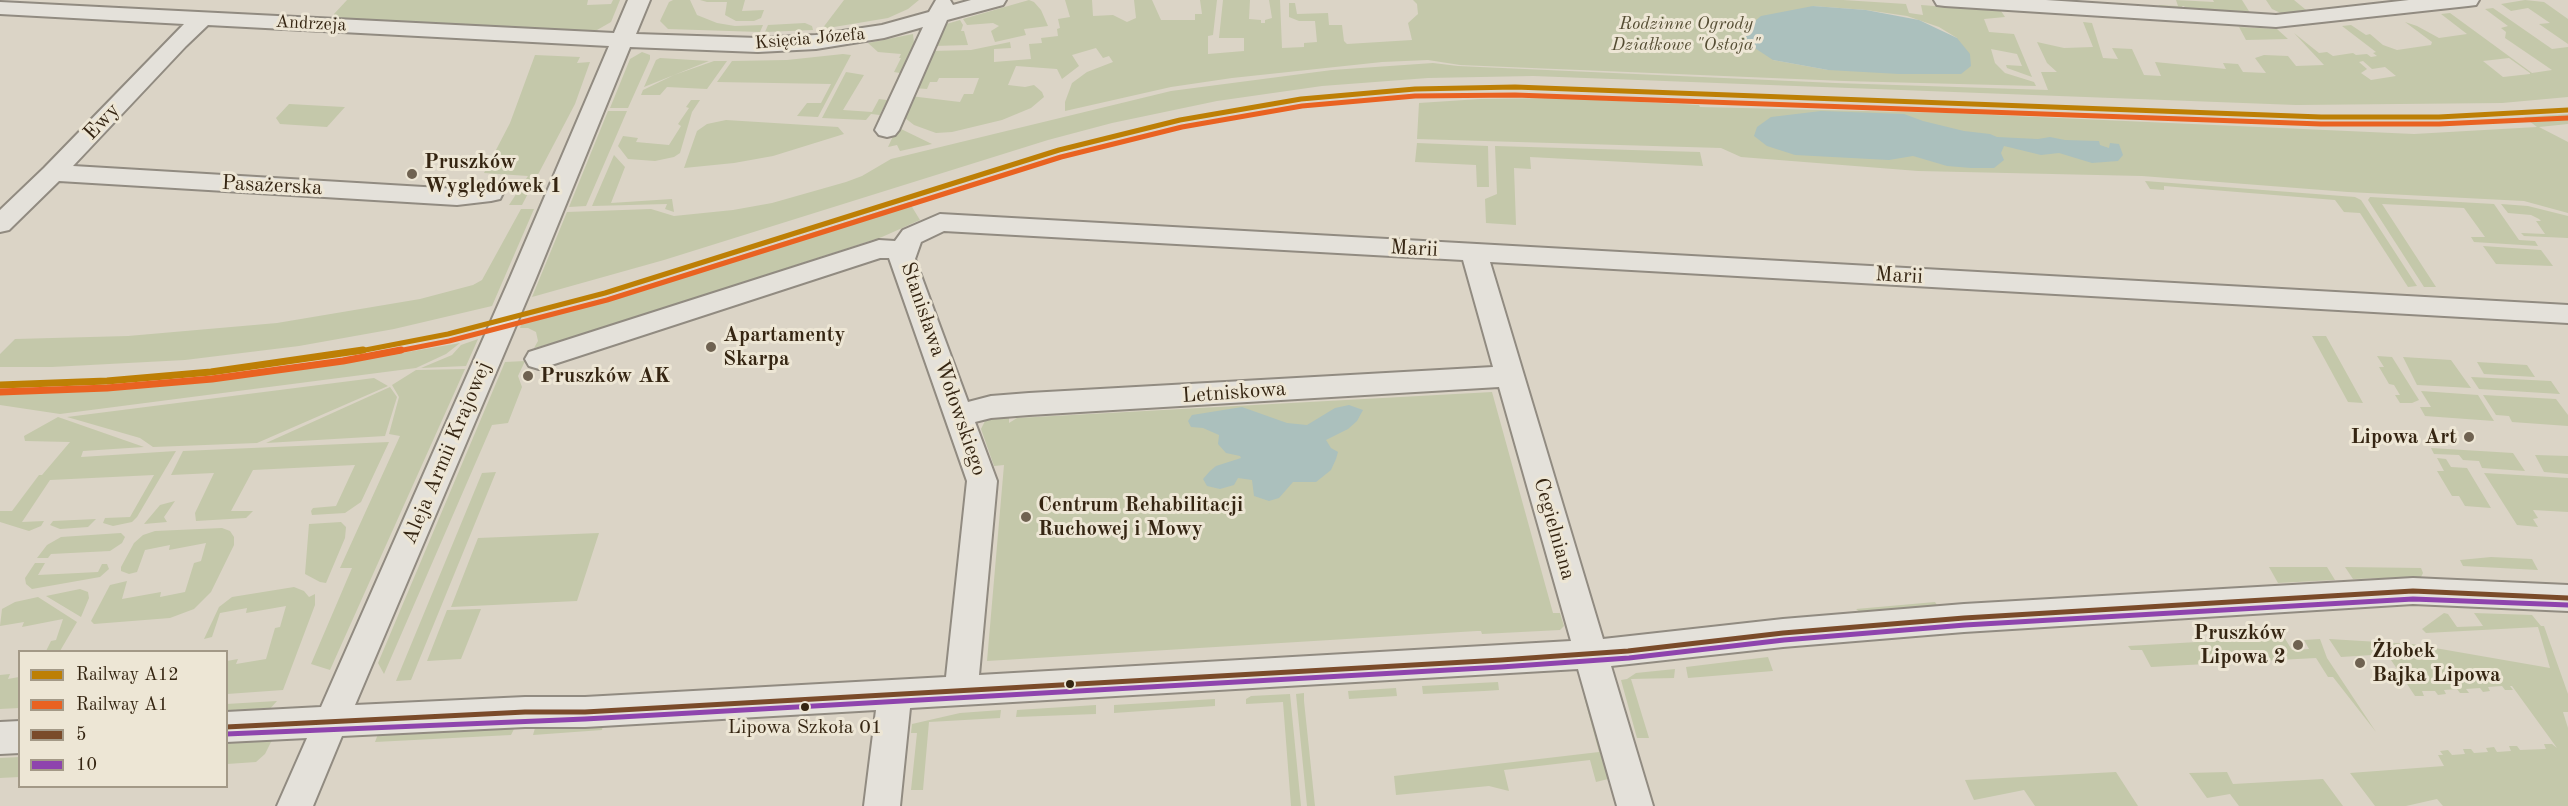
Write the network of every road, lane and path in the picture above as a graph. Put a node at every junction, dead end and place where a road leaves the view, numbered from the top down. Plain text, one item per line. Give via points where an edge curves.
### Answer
1 (639, 0) edge
2 (995, 0) edge
3 (1945, 0) edge
4 (2259, 0) edge
5 (2468, 0) edge
6 (74, 6) edge
7 (0, 8) edge
8 (940, 9) edge
9 (202, 19) junction
10 (2276, 21) junction
11 (621, 40) junction
12 (887, 130) dead end
13 (52, 173) junction
14 (492, 193) dead end
15 (0, 224) edge
16 (904, 250) junction
17 (1474, 253) junction
18 (2568, 314) edge
19 (539, 359) dead end
20 (1510, 376) junction
21 (959, 415) junction
22 (2568, 598) edge
23 (1591, 654) junction
24 (961, 690) junction
25 (895, 694) junction
26 (330, 723) junction
27 (228, 727) edge
28 (18, 736) edge
29 (0, 738) edge
30 (295, 806) edge
31 (882, 806) edge
32 (1635, 806) edge

1 - 11 street, Aleja Armii Krajowej
2 - 8 street, Księcia Józefa
3 - 10 street
4 - 10 street
5 - 10 street
6 - 7 street, Andrzeja
6 - 9 street, Andrzeja
8 - 11 street, Księcia Józefa via 873,33 792,44
8 - 12 street
9 - 11 street, Andrzeja
9 - 13 street, Ewy
11 - 26 street, Aleja Armii Krajowej via 523,278
13 - 14 street, Pasażerska via 457,196
13 - 15 street, Ewy
16 - 17 street, Marii via 919,231 949,221
16 - 19 street, Stanisława Wołowskiego via 879,249
16 - 21 street, Stanisława Wołowskiego via 903,262
17 - 18 street, Marii
17 - 20 street, Cegielniana
20 - 21 street, Letniskowa via 1029,404
20 - 23 street, Cegielniana
21 - 24 street, Stanisława Wołowskiego via 982,482
22 - 23 street via 2445,591 2306,597 1958,618
23 - 24 street
23 - 32 street, Cegielniana
24 - 25 street
25 - 26 street
25 - 31 street
26 - 27 street
26 - 30 street, Aleja Armii Krajowej
28 - 29 street

